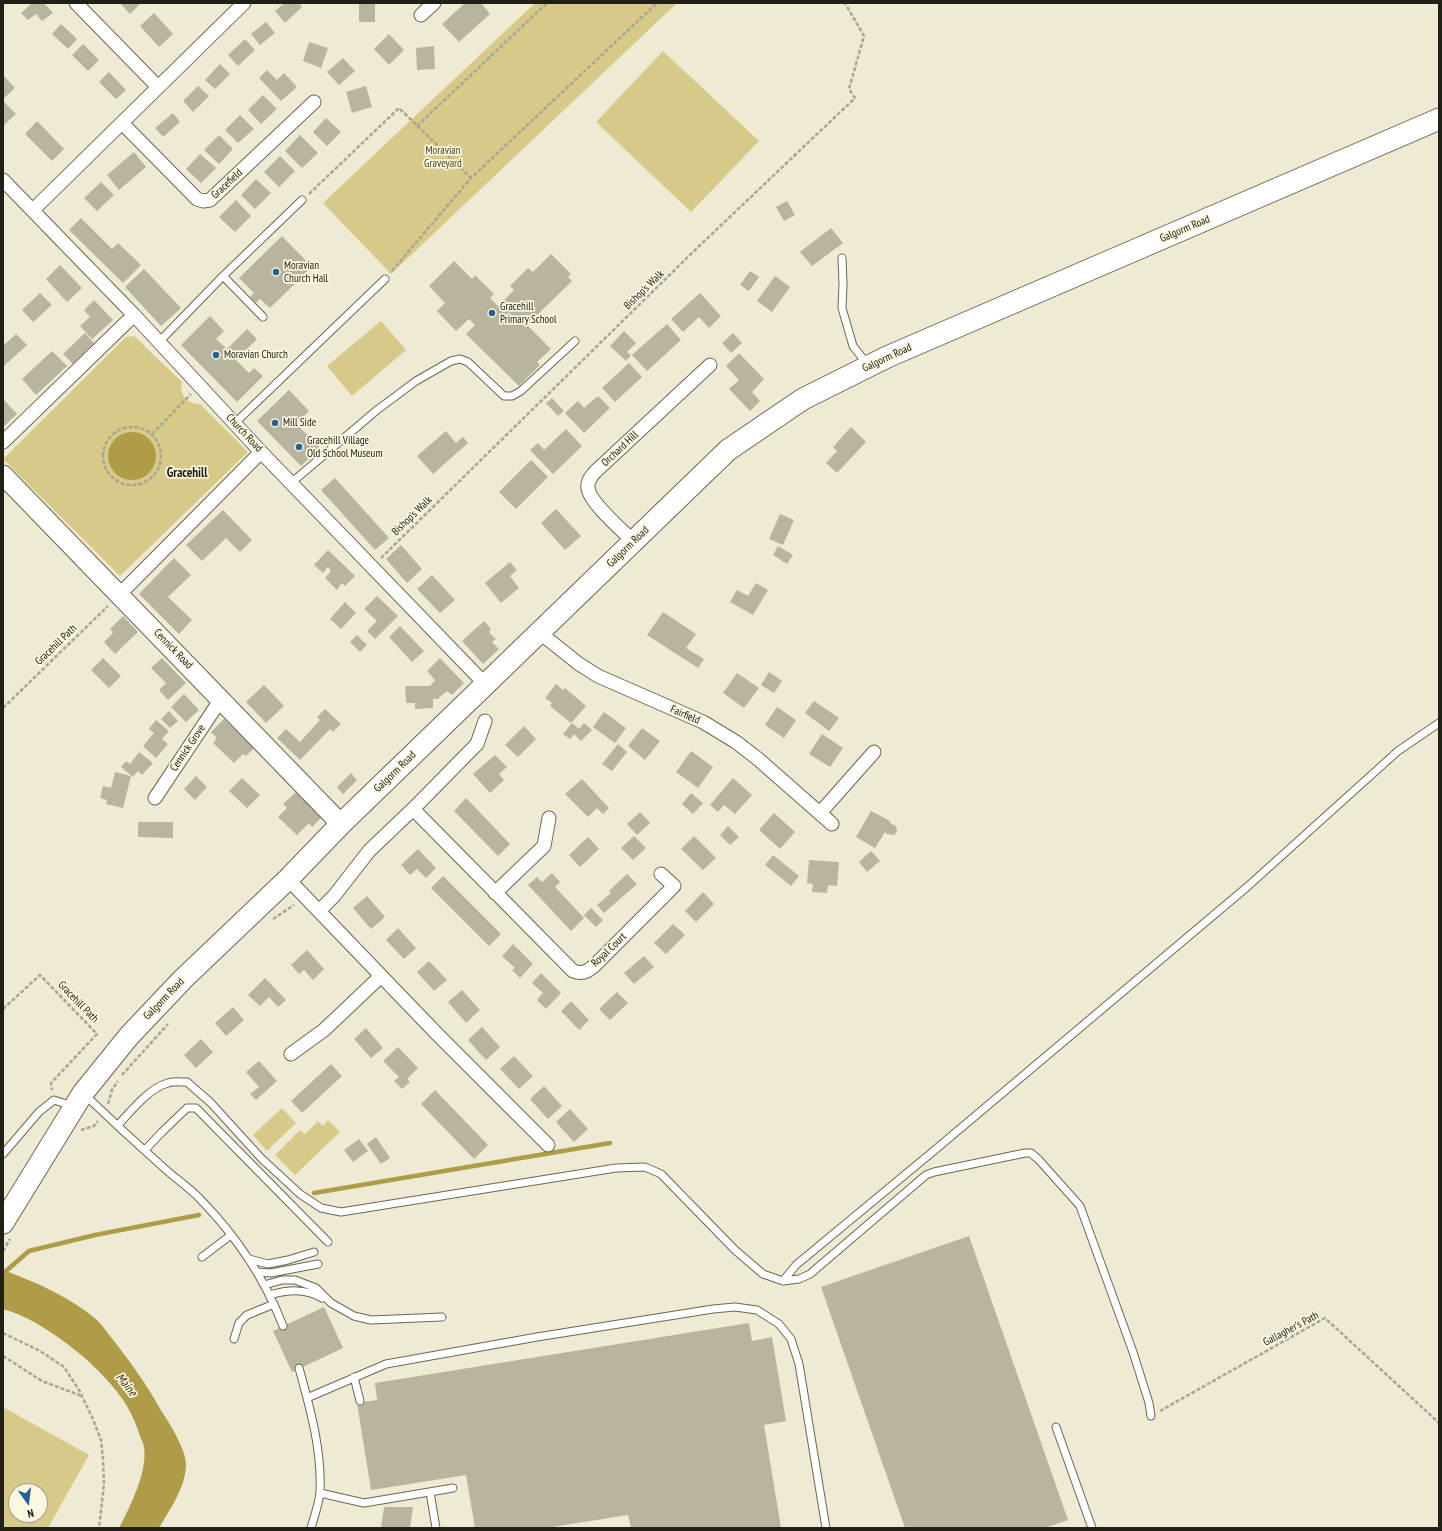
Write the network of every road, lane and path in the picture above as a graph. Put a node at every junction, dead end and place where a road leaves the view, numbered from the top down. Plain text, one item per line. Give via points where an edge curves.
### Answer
1 (76, 3) edge
2 (244, 3) edge
3 (434, 3) edge
4 (546, 3) edge
5 (657, 3) edge
6 (846, 3) edge
7 (421, 15) dead end
8 (158, 87) junction
9 (314, 102) dead end
10 (1439, 119) edge
11 (122, 123) junction
12 (417, 126) junction
13 (471, 178) junction
14 (3, 180) edge
15 (302, 200) joint
16 (33, 210) junction
17 (842, 258) dead end
18 (223, 276) junction
19 (385, 279) joint
20 (134, 315) junction
21 (262, 317) dead end
22 (575, 341) dead end
23 (159, 342) junction
24 (710, 365) dead end
25 (868, 366) junction
26 (200, 386) junction
27 (235, 423) junction
28 (152, 434) junction
29 (3, 442) edge
30 (261, 452) junction
31 (3, 475) edge
32 (291, 483) junction
33 (634, 542) junction
34 (372, 567) junction
35 (120, 594) junction
36 (540, 633) junction
37 (486, 686) junction
38 (221, 699) junction
39 (3, 708) edge
40 (485, 721) dead end
41 (1439, 723) edge
42 (874, 752) dead end
43 (155, 798) dead end
44 (413, 809) junction
45 (820, 813) junction
46 (549, 818) dead end
47 (341, 824) junction
48 (832, 824) dead end
49 (661, 874) dead end
50 (288, 879) junction
51 (495, 893) junction
52 (305, 896) junction
53 (319, 911) junction
54 (268, 923) dead end
55 (381, 976) junction
56 (3, 1009) edge
57 (168, 1023) dead end
58 (291, 1054) dead end
59 (54, 1100) junction
60 (78, 1100) junction
61 (105, 1114) junction
62 (118, 1126) junction
63 (77, 1131) dead end
64 (548, 1145) dead end
65 (145, 1150) junction
66 (3, 1154) edge
67 (8, 1230) edge
68 (231, 1235) junction
69 (328, 1242) dead end
70 (3, 1250) edge
71 (314, 1252) dead end
72 (202, 1257) dead end
73 (249, 1259) junction
74 (318, 1264) dead end
75 (257, 1272) junction
76 (783, 1281) junction
77 (264, 1285) junction
78 (269, 1295) junction
79 (331, 1303) junction
80 (274, 1304) junction
81 (442, 1317) dead end
82 (283, 1326) dead end
83 (3, 1333) edge
84 (234, 1339) dead end
85 (3, 1356) edge
86 (299, 1368) dead end
87 (354, 1377) junction
88 (82, 1396) junction
89 (307, 1398) junction
90 (360, 1401) dead end
91 (1151, 1416) joint
92 (1439, 1423) edge
93 (1056, 1427) dead end
94 (453, 1488) dead end
95 (430, 1492) junction
96 (320, 1493) junction
97 (99, 1528) edge
98 (311, 1528) edge
99 (436, 1528) edge
100 (826, 1528) edge
101 (1092, 1528) edge

1 - 8 street
2 - 8 street
3 - 7 street
4 - 12 path
5 - 13 path
6 - 34 path, Bishop's Walk via 864,36 849,89 855,98 688,257
8 - 11 street
9 - 11 street, Gracefield via 206,201 197,199
10 - 25 main road, Galgorm Road
11 - 16 street
12 - 13 path
12 - 15 path via 399,108
13 - 19 path
14 - 16 street, Church Road
15 - 18 lane
16 - 20 street, Church Road
17 - 25 lane via 842,308 853,346
18 - 21 lane
18 - 23 lane
19 - 27 lane
20 - 23 street, Church Road
20 - 29 street
22 - 32 lane via 521,391 512,396 504,396 468,362 460,359 451,361 410,385 377,410
23 - 26 street, Church Road
24 - 33 street, Orchard Hill via 589,480 588,488 593,501
25 - 33 main road, Galgorm Road via 803,399 728,450
26 - 27 street, Church Road
26 - 28 path
27 - 30 street, Church Road
28 - 28 path via 142,428 132,427 121,429 112,435 103,454 104,465 118,482 139,485 149,481 156,473 161,463 162,452
30 - 32 street, Church Road
30 - 35 street
31 - 35 street, Cennick Road
32 - 34 street, Church Road
33 - 36 main road, Galgorm Road
34 - 37 street, Church Road
35 - 38 street, Cennick Road
35 - 39 path, Gracehill Path
36 - 37 main road, Galgorm Road
36 - 45 street, Fairfield via 598,676 703,722 736,742
37 - 47 main road, Galgorm Road
38 - 43 street, Cennick Grove
38 - 47 street, Cennick Road
40 - 44 street via 477,744
41 - 76 lane via 1398,751 1247,887 796,1265
42 - 45 street
44 - 51 street, Royal Court
44 - 53 street via 369,851
45 - 48 street, Fairfield
46 - 51 street via 544,846
47 - 50 main road, Galgorm Road
49 - 51 street, Royal Court via 674,886 595,965 580,974 573,972
50 - 52 street
50 - 60 main road, Galgorm Road via 183,979 128,1036
52 - 53 street
52 - 54 path
53 - 55 street
55 - 58 street via 324,1030
55 - 64 street
56 - 59 path, Gracehill Path via 40,974 97,1034 51,1083
57 - 61 path via 117,1081
59 - 60 lane
59 - 66 lane via 39,1112
60 - 61 lane
60 - 67 main road, Galgorm Road
61 - 62 lane
61 - 63 path via 94,1126
62 - 65 lane
62 - 76 lane via 135,1106 157,1087 169,1082 187,1082 300,1194 321,1208 341,1212 616,1168 645,1167 661,1174 735,1250 763,1274
65 - 68 lane via 200,1199
65 - 69 lane via 187,1108 196,1108
67 - 70 path
68 - 72 lane
68 - 73 lane
71 - 73 lane via 268,1264
73 - 75 lane
74 - 75 lane via 271,1273
75 - 77 lane
76 - 91 lane via 799,1279 810,1274 926,1175 1031,1153 1080,1206 1133,1352
77 - 78 lane
77 - 79 lane via 282,1280 295,1280 316,1288
78 - 79 lane via 288,1290 299,1291 316,1294
78 - 80 lane
79 - 81 lane via 354,1316 371,1320
80 - 82 lane
80 - 84 lane via 247,1315 239,1323
83 - 88 path via 40,1351 64,1367
85 - 88 path via 42,1381
86 - 89 lane
87 - 89 lane
87 - 90 lane
87 - 100 lane via 386,1364 537,1337 714,1309 735,1307 757,1310 779,1324 791,1339 798,1364
88 - 97 path via 100,1440 103,1459 104,1484
89 - 96 lane via 318,1448
91 - 92 path, Gallagher's Path via 1325,1318
93 - 101 lane
94 - 95 lane
95 - 96 lane via 364,1503
95 - 99 lane
96 - 98 lane

